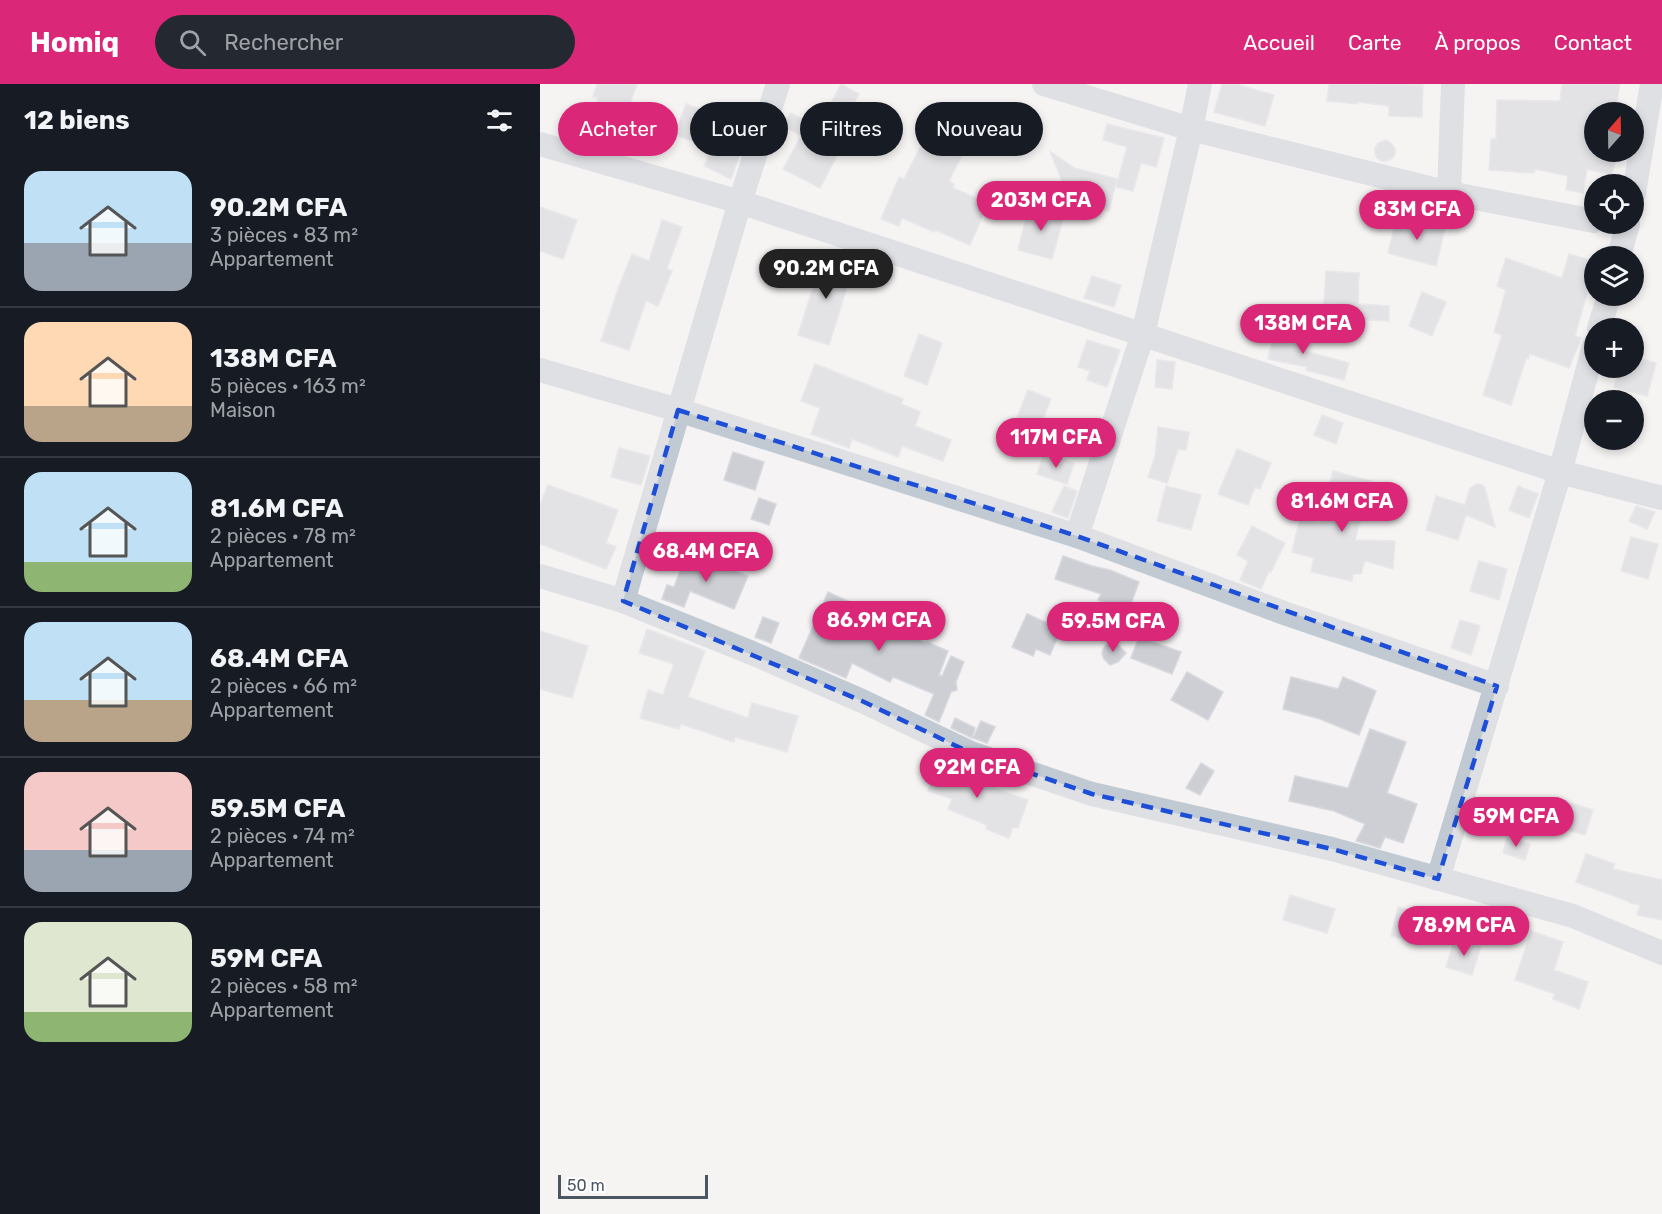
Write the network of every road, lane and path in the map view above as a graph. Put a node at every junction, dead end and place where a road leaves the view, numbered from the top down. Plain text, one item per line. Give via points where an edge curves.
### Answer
1 (778, 84) edge
2 (1044, 84) edge
3 (1200, 84) edge
4 (1453, 84) edge
5 (1652, 84) edge
6 (1191, 129) junction
7 (540, 144) edge
8 (1637, 174) edge
9 (1449, 193) junction
10 (740, 202) junction
11 (1584, 219) edge
12 (1143, 334) junction
13 (540, 370) edge
14 (1585, 378) edge
15 (678, 410) junction
16 (1560, 472) junction
17 (1662, 498) edge
18 (1077, 536) junction
19 (540, 576) edge
20 (623, 601) junction
21 (1497, 686) junction
22 (1438, 879) junction
23 (1662, 953) edge

1 - 10 street
2 - 6 street
3 - 6 street
4 - 9 street
5 - 8 street
6 - 9 street
6 - 12 street
7 - 10 street
9 - 11 street
10 - 12 street
10 - 15 street
12 - 16 street
12 - 18 street
13 - 15 street
14 - 16 street
15 - 18 street
15 - 20 street
16 - 17 street
16 - 21 street
18 - 21 street
19 - 20 street
20 - 22 street via 862,700 982,757 1092,794 1332,849
21 - 22 street
22 - 23 street via 1573,916

